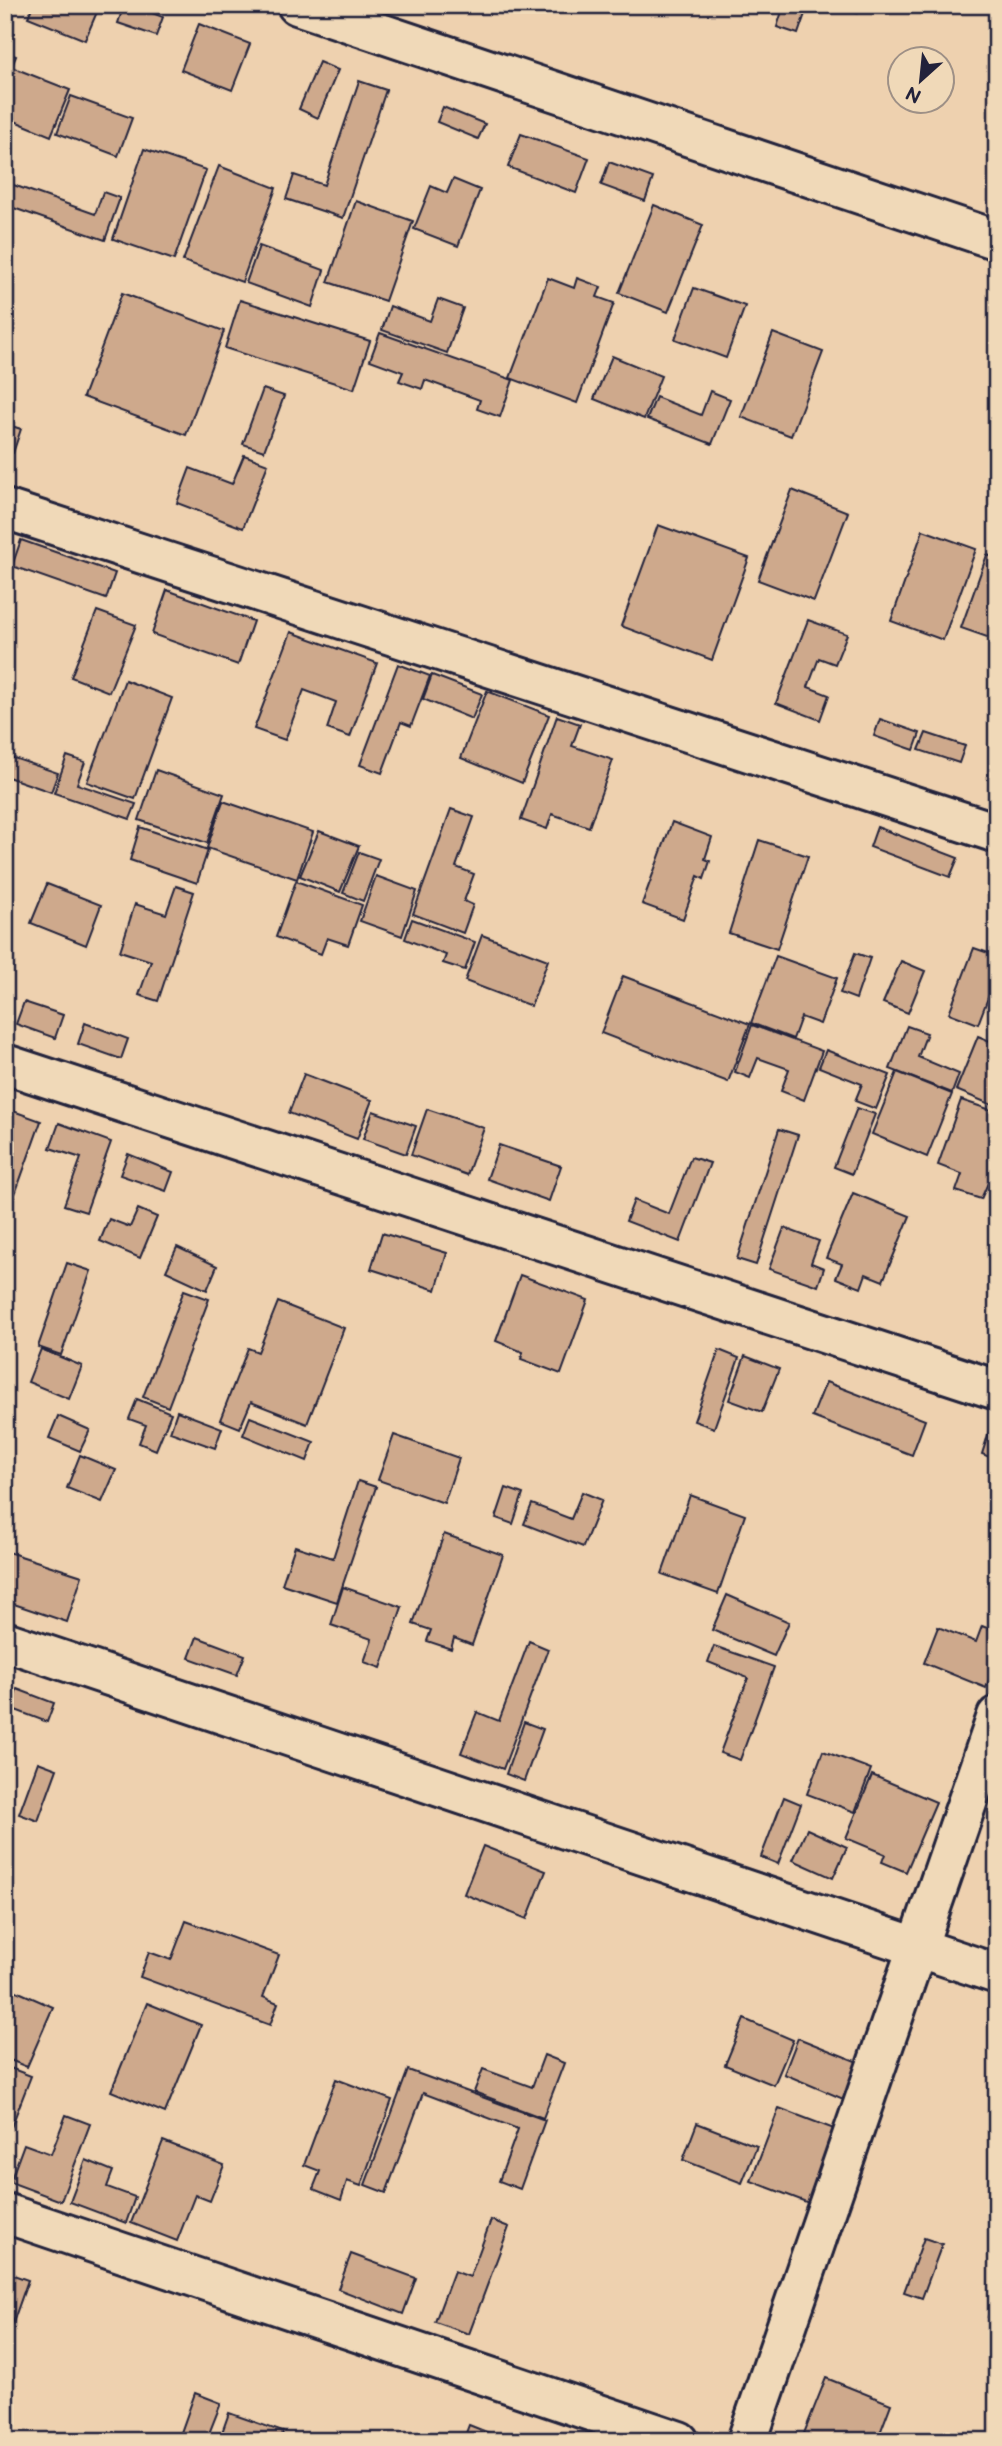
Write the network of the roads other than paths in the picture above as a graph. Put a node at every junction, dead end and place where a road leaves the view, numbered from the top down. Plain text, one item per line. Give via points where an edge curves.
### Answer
1 (297, 5) edge
2 (997, 240) edge
3 (5, 509) edge
4 (997, 833) edge
5 (5, 1064) edge
6 (997, 1390) edge
7 (5, 1641) edge
8 (997, 1716) edge
9 (916, 1947) junction
10 (997, 1974) edge
11 (5, 2213) edge
12 (679, 2441) edge
13 (747, 2441) edge

1 - 2 street
3 - 4 street
5 - 6 street
7 - 9 street
8 - 9 street
9 - 10 street
9 - 13 street
11 - 12 street

